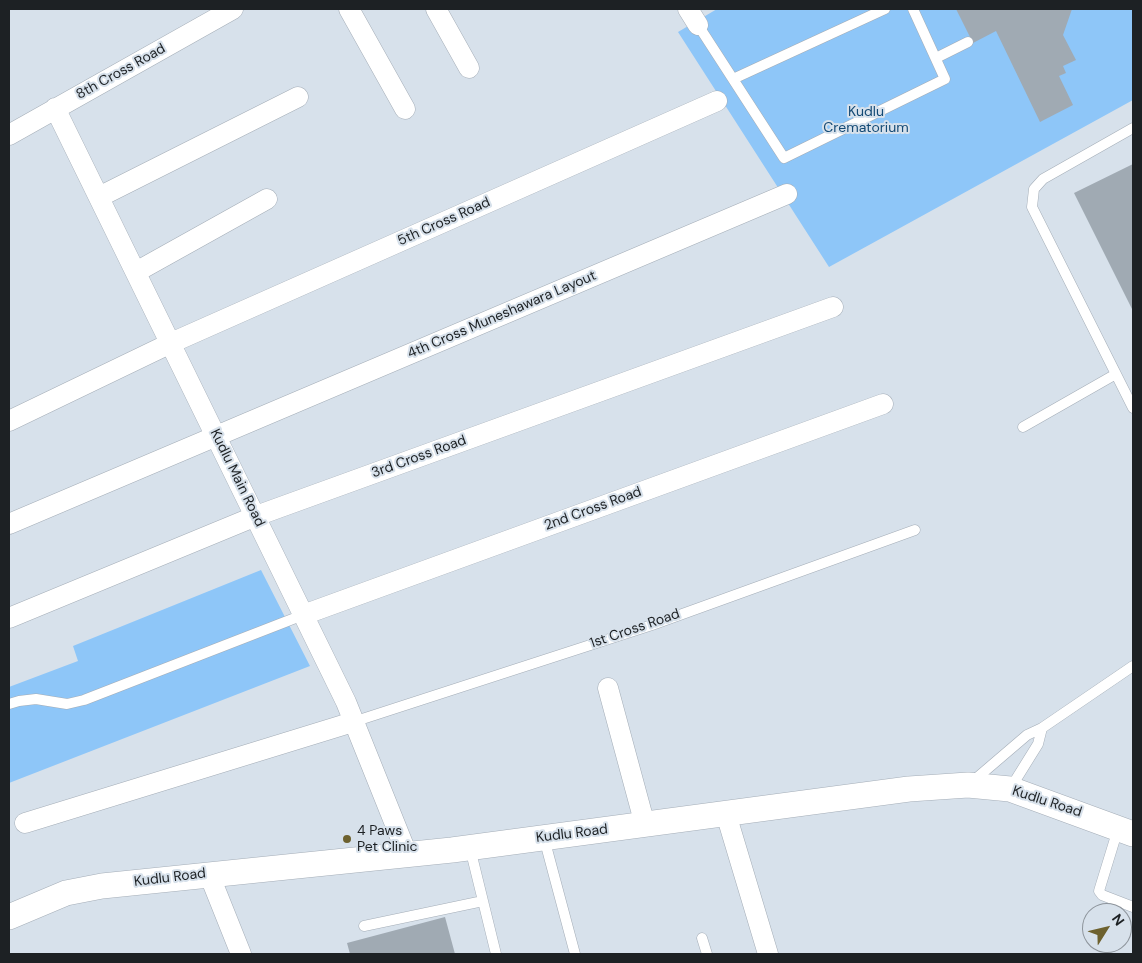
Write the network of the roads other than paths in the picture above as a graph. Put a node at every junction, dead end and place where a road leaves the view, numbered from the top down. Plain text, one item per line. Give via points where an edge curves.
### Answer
1 (233, 9) edge
2 (349, 9) edge
3 (436, 9) edge
4 (885, 9) edge
5 (913, 9) edge
6 (691, 13) edge
7 (968, 42) dead end
8 (936, 58) junction
9 (469, 68) dead end
10 (733, 79) junction
11 (298, 97) dead end
12 (717, 101) dead end
13 (55, 108) junction
14 (405, 109) dead end
15 (1133, 128) edge
16 (9, 135) edge
17 (787, 194) dead end
18 (99, 197) junction
19 (268, 199) dead end
20 (136, 272) junction
21 (833, 307) dead end
22 (171, 343) junction
23 (1116, 374) junction
24 (883, 404) dead end
25 (1133, 408) edge
26 (9, 422) edge
27 (1023, 427) dead end
28 (217, 436) junction
29 (256, 516) junction
30 (9, 524) edge
31 (915, 530) dead end
32 (303, 615) junction
33 (9, 618) edge
34 (1133, 666) edge
35 (608, 688) dead end
36 (9, 704) edge
37 (353, 722) junction
38 (1042, 728) junction
39 (968, 786) junction
40 (1010, 789) junction
41 (726, 814) junction
42 (25, 823) dead end
43 (645, 825) junction
44 (1126, 831) edge
45 (544, 837) junction
46 (469, 847) junction
47 (408, 854) junction
48 (209, 874) junction
49 (483, 901) junction
50 (1133, 907) edge
51 (9, 917) edge
52 (364, 926) dead end
53 (702, 938) dead end
54 (241, 954) edge
55 (496, 954) edge
56 (575, 954) edge
57 (707, 954) edge
58 (768, 954) edge

1 - 13 street, 8th Cross Road
2 - 14 street
3 - 9 street
4 - 10 lane
5 - 8 lane
6 - 10 lane
7 - 8 lane
8 - 10 lane via 946,79 784,158
11 - 18 street
12 - 22 street, 5th Cross Road
13 - 16 street, 8th Cross Road
13 - 18 street, Kudlu Main Road
15 - 23 lane via 1043,179 1034,188 1032,207
17 - 28 street, 4th Cross Muneshawara Layout
18 - 20 street, Kudlu Main Road
19 - 20 street
20 - 22 street, Kudlu Main Road
21 - 29 street, 3rd Cross Road
22 - 26 street, 5th Cross Road
22 - 28 street, Kudlu Main Road
23 - 25 lane
23 - 27 lane
24 - 32 street, 2nd Cross Road
28 - 29 street, Kudlu Main Road
28 - 30 street, 4th Cross Muneshawara Layout
29 - 32 street, Kudlu Main Road
29 - 33 street, 3rd Cross Road
31 - 37 lane, 1st Cross Road via 652,624
32 - 36 lane via 84,700 67,704 19,700
32 - 37 street, Kudlu Main Road
34 - 38 lane
35 - 43 street
37 - 42 street
37 - 47 street, Kudlu Main Road
38 - 39 lane via 1027,735
38 - 40 lane via 1038,744
39 - 40 street, Kudlu Road
39 - 41 street, Kudlu Road via 909,789
40 - 44 street, Kudlu Road
41 - 43 street, Kudlu Road
41 - 58 street
43 - 45 street, Kudlu Road
44 - 50 lane via 1099,891
45 - 46 street, Kudlu Road
45 - 56 lane
46 - 47 street, Kudlu Road
46 - 49 lane
47 - 48 street, Kudlu Road
48 - 51 street, Kudlu Road via 66,893
48 - 54 street
49 - 52 lane
49 - 55 lane
53 - 57 lane

